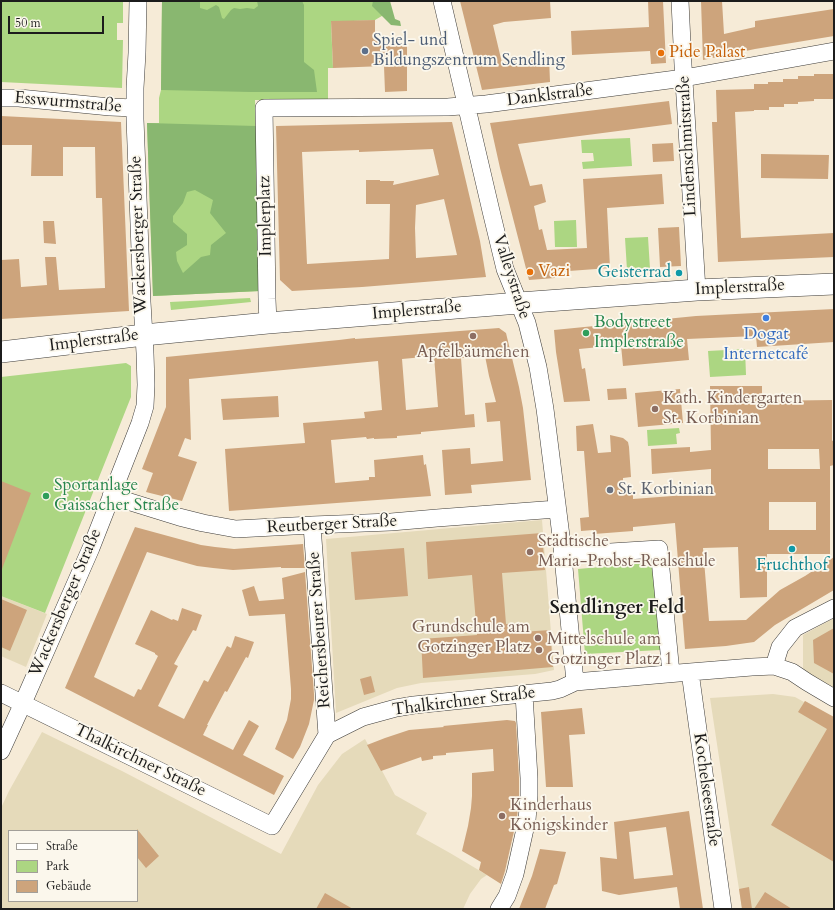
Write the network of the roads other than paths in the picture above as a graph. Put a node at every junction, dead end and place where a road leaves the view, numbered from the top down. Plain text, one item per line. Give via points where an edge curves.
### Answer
1 (138, 1) edge
2 (442, 1) edge
3 (680, 1) edge
4 (834, 51) edge
5 (684, 78) junction
6 (1, 98) edge
7 (467, 106) junction
8 (135, 108) junction
9 (264, 108) joint
10 (834, 284) edge
11 (697, 290) junction
12 (519, 303) junction
13 (268, 323) junction
14 (144, 335) junction
15 (1, 352) edge
16 (111, 496) junction
17 (557, 509) junction
18 (312, 525) junction
19 (562, 556) junction
20 (834, 608) edge
21 (774, 666) junction
22 (690, 672) junction
23 (671, 673) junction
24 (575, 682) junction
25 (1, 693) edge
26 (524, 694) junction
27 (834, 698) edge
28 (23, 704) junction
29 (327, 734) junction
30 (1, 751) edge
31 (499, 909) edge
32 (723, 909) edge

1 - 8 street, Wackersberger Straße
2 - 7 street, Valleystraße
3 - 5 street, Lindenschmitstraße
4 - 5 street, Danklstraße
5 - 7 street, Danklstraße
5 - 11 street, Lindenschmitstraße
6 - 8 street, Esswurmstraße
7 - 9 street, Danklstraße
7 - 12 street, Valleystraße via 505,269
8 - 14 street, Wackersberger Straße
9 - 13 street, Implerplatz
10 - 11 main road, Implerstraße
11 - 12 main road, Implerstraße
12 - 13 main road, Implerstraße
12 - 17 street, Valleystraße via 538,367
13 - 14 main road, Implerstraße
14 - 15 main road, Implerstraße
14 - 16 street, Wackersberger Straße via 145,406
16 - 18 street, Reutberger Straße via 180,517 236,529
16 - 28 street, Wackersberger Straße
17 - 18 street, Reutberger Straße via 391,522
17 - 19 street, Valleystraße
18 - 29 street, Reichersbeurer Straße
19 - 23 street via 659,549
19 - 24 street, Valleystraße
20 - 21 street via 795,628 780,647
21 - 22 street, Thalkirchner Straße
21 - 27 street, Thalkirchner Straße via 792,672
22 - 23 street, Thalkirchner Straße
22 - 32 street, Kochelseestraße
23 - 24 street, Thalkirchner Straße
24 - 26 street, Thalkirchner Straße via 560,690
25 - 28 street, Thalkirchner Straße
26 - 29 street, Thalkirchner Straße via 396,708 363,717
26 - 31 street via 529,778 527,820 515,874
28 - 29 street, Thalkirchner Straße via 272,826
28 - 30 street, Wackersberger Straße

